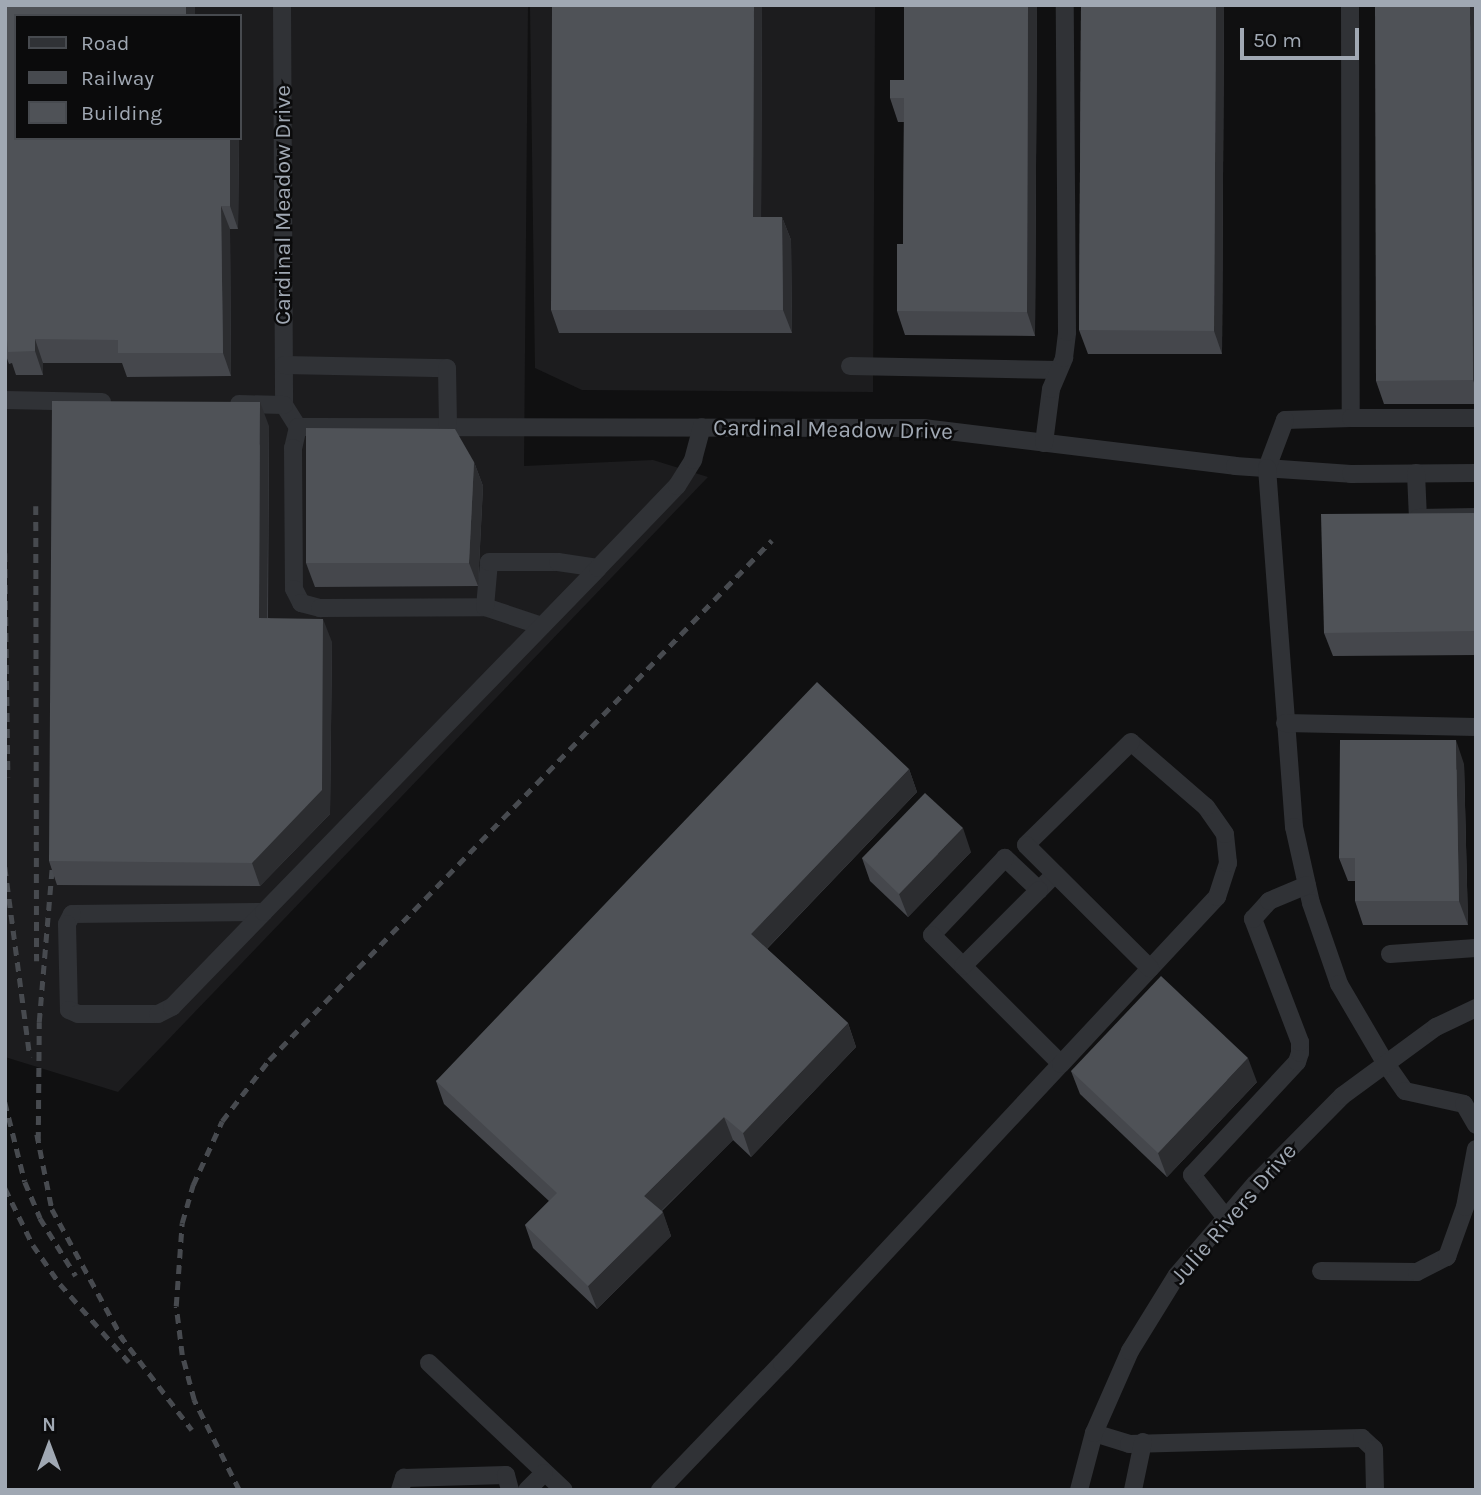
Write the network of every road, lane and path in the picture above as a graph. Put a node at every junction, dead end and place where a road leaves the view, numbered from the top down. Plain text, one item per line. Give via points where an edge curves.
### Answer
1 (282, 5) edge
2 (1065, 5) edge
3 (1350, 5) edge
4 (284, 365) junction
5 (850, 366) dead end
6 (1058, 370) junction
7 (5, 400) edge
8 (117, 402) edge
9 (214, 404) edge
10 (284, 405) junction
11 (1351, 418) junction
12 (1476, 418) edge
13 (298, 426) junction
14 (448, 427) junction
15 (702, 427) junction
16 (1044, 443) junction
17 (1267, 468) junction
18 (1416, 473) junction
19 (1476, 473) edge
20 (1476, 517) edge
21 (1393, 518) edge
22 (1418, 518) junction
23 (598, 568) junction
24 (485, 607) junction
25 (542, 626) junction
26 (1285, 723) junction
27 (1476, 727) edge
28 (1055, 874) junction
29 (1307, 885) junction
30 (1039, 890) junction
31 (264, 912) junction
32 (1476, 948) edge
33 (1390, 954) dead end
34 (963, 966) junction
35 (1150, 968) junction
36 (1476, 1008) edge
37 (1061, 1064) junction
38 (1386, 1064) junction
39 (1476, 1125) edge
40 (1476, 1149) edge
41 (1226, 1218) junction
42 (1321, 1271) dead end
43 (429, 1363) dead end
44 (1094, 1433) junction
45 (1143, 1442) junction
46 (544, 1472) junction
47 (400, 1490) edge
48 (510, 1490) edge
49 (527, 1490) edge
50 (564, 1490) edge
51 (660, 1490) edge
52 (1079, 1490) edge
53 (1133, 1490) edge
54 (1375, 1490) edge

1 - 4 street, Cardinal Meadow Drive
2 - 6 street via 1067,332
3 - 11 street
4 - 10 street, Cardinal Meadow Drive
4 - 14 street via 447,368
5 - 6 street
6 - 16 street
7 - 8 street
9 - 10 street
10 - 13 street
11 - 12 street
11 - 17 street via 1285,420
13 - 14 street, Cardinal Meadow Drive
13 - 24 street via 292,448 294,589 301,603 320,608
14 - 15 street, Cardinal Meadow Drive
15 - 16 street, Cardinal Meadow Drive via 923,428
15 - 23 street via 694,460 677,486
16 - 17 street, Cardinal Meadow Drive
17 - 18 street, Cardinal Meadow Drive
17 - 26 street
18 - 19 street, Cardinal Meadow Drive
18 - 22 street
20 - 22 street
21 - 22 street
23 - 24 street via 558,562 489,562
23 - 25 street
24 - 25 street
25 - 31 street
26 - 27 street
26 - 29 street via 1294,827
28 - 30 street
28 - 35 street
28 - 35 street via 1026,845 1131,742 1206,807 1225,834 1228,863 1217,897
29 - 38 street via 1339,984
29 - 41 street via 1269,901 1253,919 1300,1042 1300,1053 1297,1062 1192,1175
30 - 34 street
30 - 34 street via 1005,858 932,935
31 - 31 street via 172,1007 158,1014 78,1014 69,1010 67,925 72,915
32 - 33 street
34 - 37 street
35 - 37 street
36 - 38 street, Julie Rivers Drive via 1436,1027
37 - 51 street
38 - 39 street via 1405,1091 1464,1104
38 - 41 street, Julie Rivers Drive via 1342,1096
40 - 42 street via 1465,1207 1447,1256 1417,1272
41 - 44 street, Julie Rivers Drive via 1177,1275 1130,1351
43 - 46 street
44 - 45 street via 1129,1444
44 - 52 street, Julie Rivers Drive
45 - 53 street
45 - 54 street via 1362,1438 1374,1449
46 - 49 street
46 - 50 street
47 - 48 street via 404,1478 506,1475

